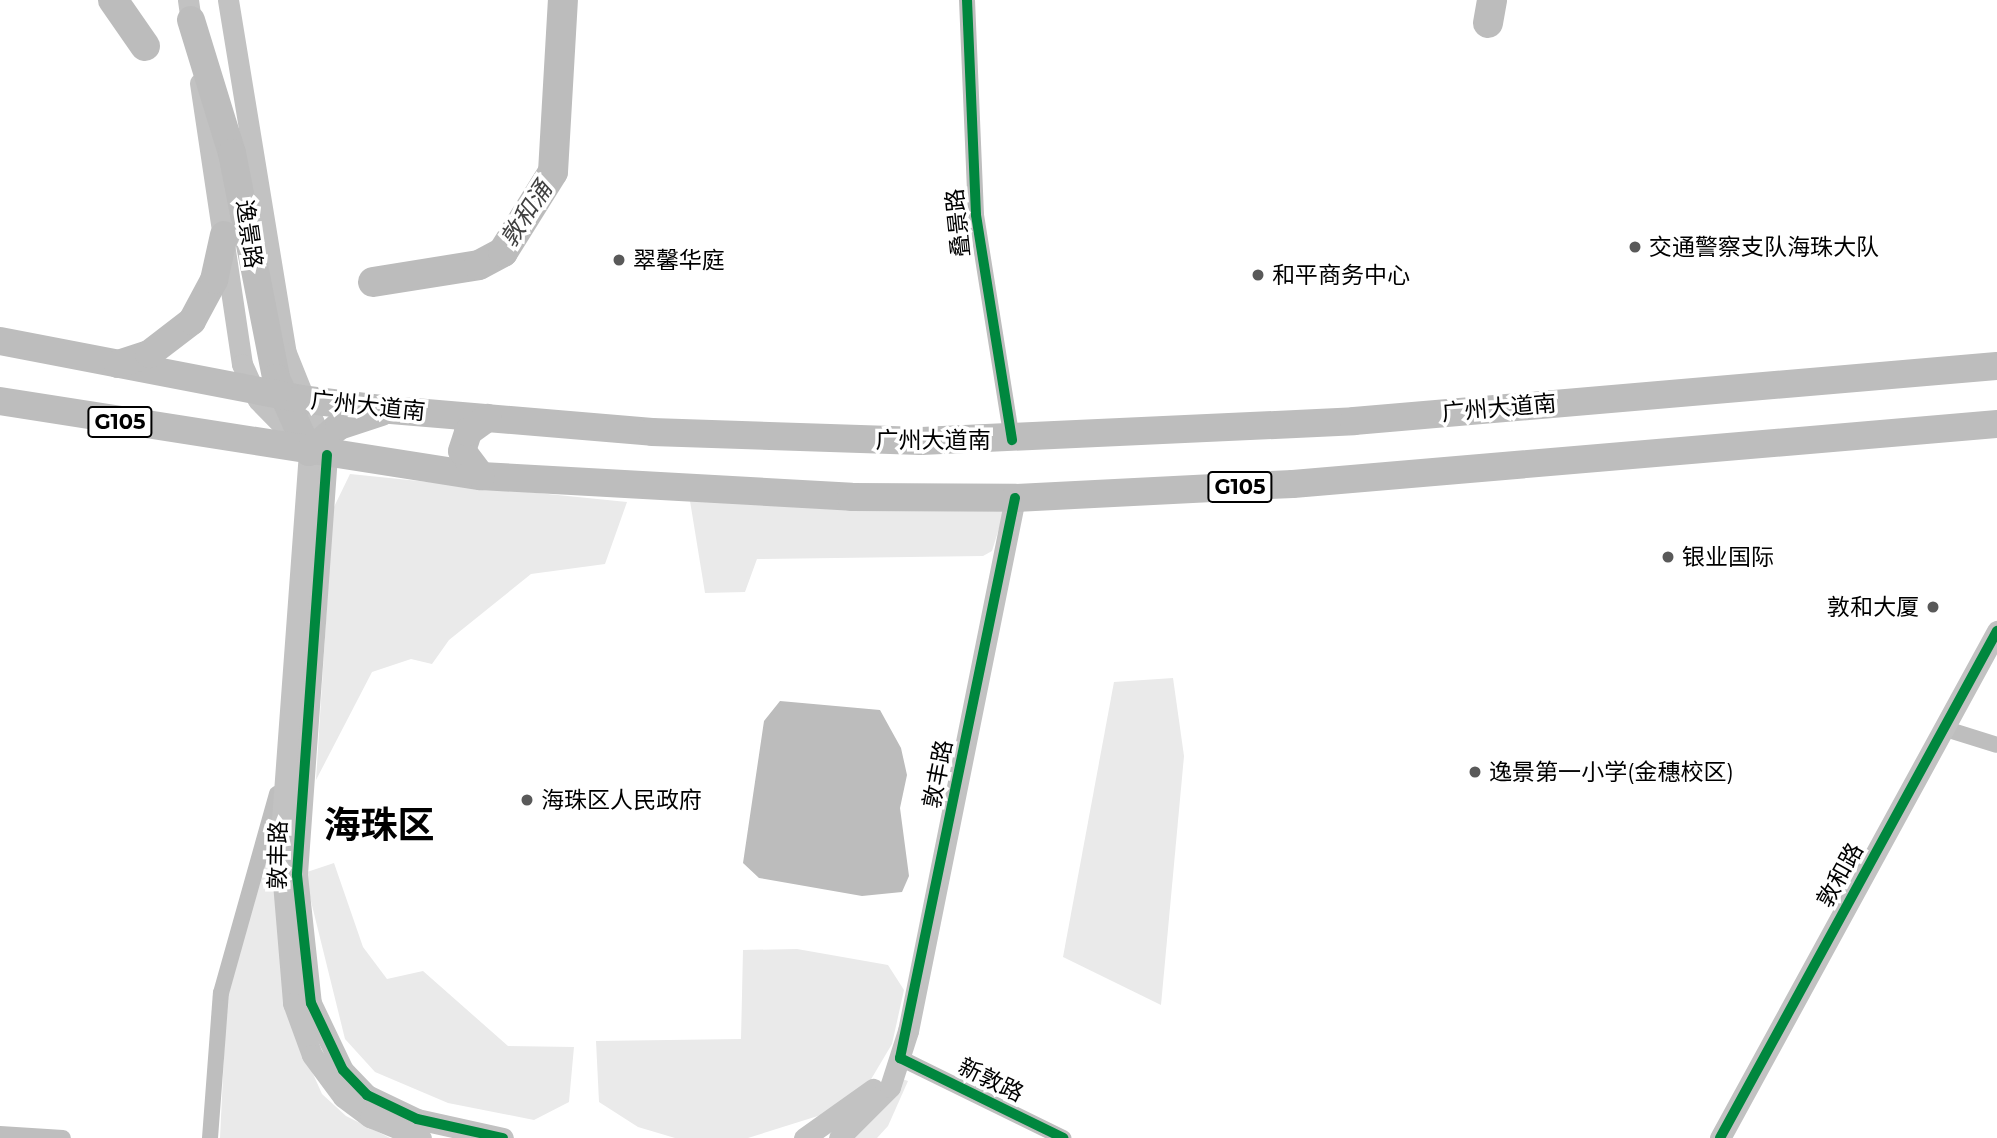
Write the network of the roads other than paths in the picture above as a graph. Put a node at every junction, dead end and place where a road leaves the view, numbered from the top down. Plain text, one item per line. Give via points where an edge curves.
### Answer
1 (228, 0) edge
2 (967, 0) edge
3 (190, 10) edge
4 (236, 231) junction
5 (0, 341) edge
6 (117, 364) junction
7 (1997, 366) edge
8 (251, 390) junction
9 (0, 401) edge
10 (287, 408) junction
11 (391, 410) junction
12 (487, 418) junction
13 (1997, 424) edge
14 (241, 440) junction
15 (1012, 440) junction
16 (318, 449) junction
17 (481, 476) junction
18 (1015, 498) junction
19 (1997, 631) edge
20 (1946, 729) junction
21 (1997, 745) edge
22 (285, 765) junction
23 (900, 1058) junction
24 (0, 1134) edge
25 (63, 1138) edge
26 (210, 1138) edge
27 (421, 1138) edge
28 (503, 1138) edge
29 (804, 1138) edge
30 (839, 1138) edge
31 (1063, 1138) edge
32 (1720, 1138) edge

1 - 10 street, 逸景路
2 - 15 street, 叠景路 via 976,215
3 - 4 highway via 224,122
3 - 4 street, 逸景路 via 216,189
4 - 6 highway via 192,321 149,354
4 - 8 street, 逸景路
4 - 10 highway
5 - 6 highway, 广州大道南 / G105
6 - 8 highway, 广州大道南 / G105
7 - 15 highway, 广州大道南 / G105 via 1354,421
8 - 10 highway, 广州大道南 / G105
9 - 14 highway, G105
10 - 11 highway, 广州大道南 / G105
10 - 14 highway
10 - 16 highway
11 - 12 highway, 广州大道南 / G105
11 - 16 highway via 351,421
12 - 15 highway, 广州大道南 / G105 via 813,439
12 - 17 highway via 468,432 463,451
13 - 18 highway, G105 via 1293,484
14 - 16 highway, G105
16 - 17 highway, G105
16 - 22 street, 敦丰路
16 - 28 street, 敦丰路 via 298,861 298,922 311,1003 342,1070 366,1095 417,1119
17 - 18 highway, G105 via 746,495
18 - 23 street, 敦丰路
19 - 20 street, 敦和路
20 - 21 street
20 - 32 street, 敦和路
22 - 26 street via 221,993
22 - 27 street, 敦丰路 via 280,898 298,1023 312,1055 343,1097 370,1117
23 - 29 street via 852,1108
23 - 30 street, 敦丰路 via 890,1087
23 - 31 street, 新敦路
24 - 25 street

